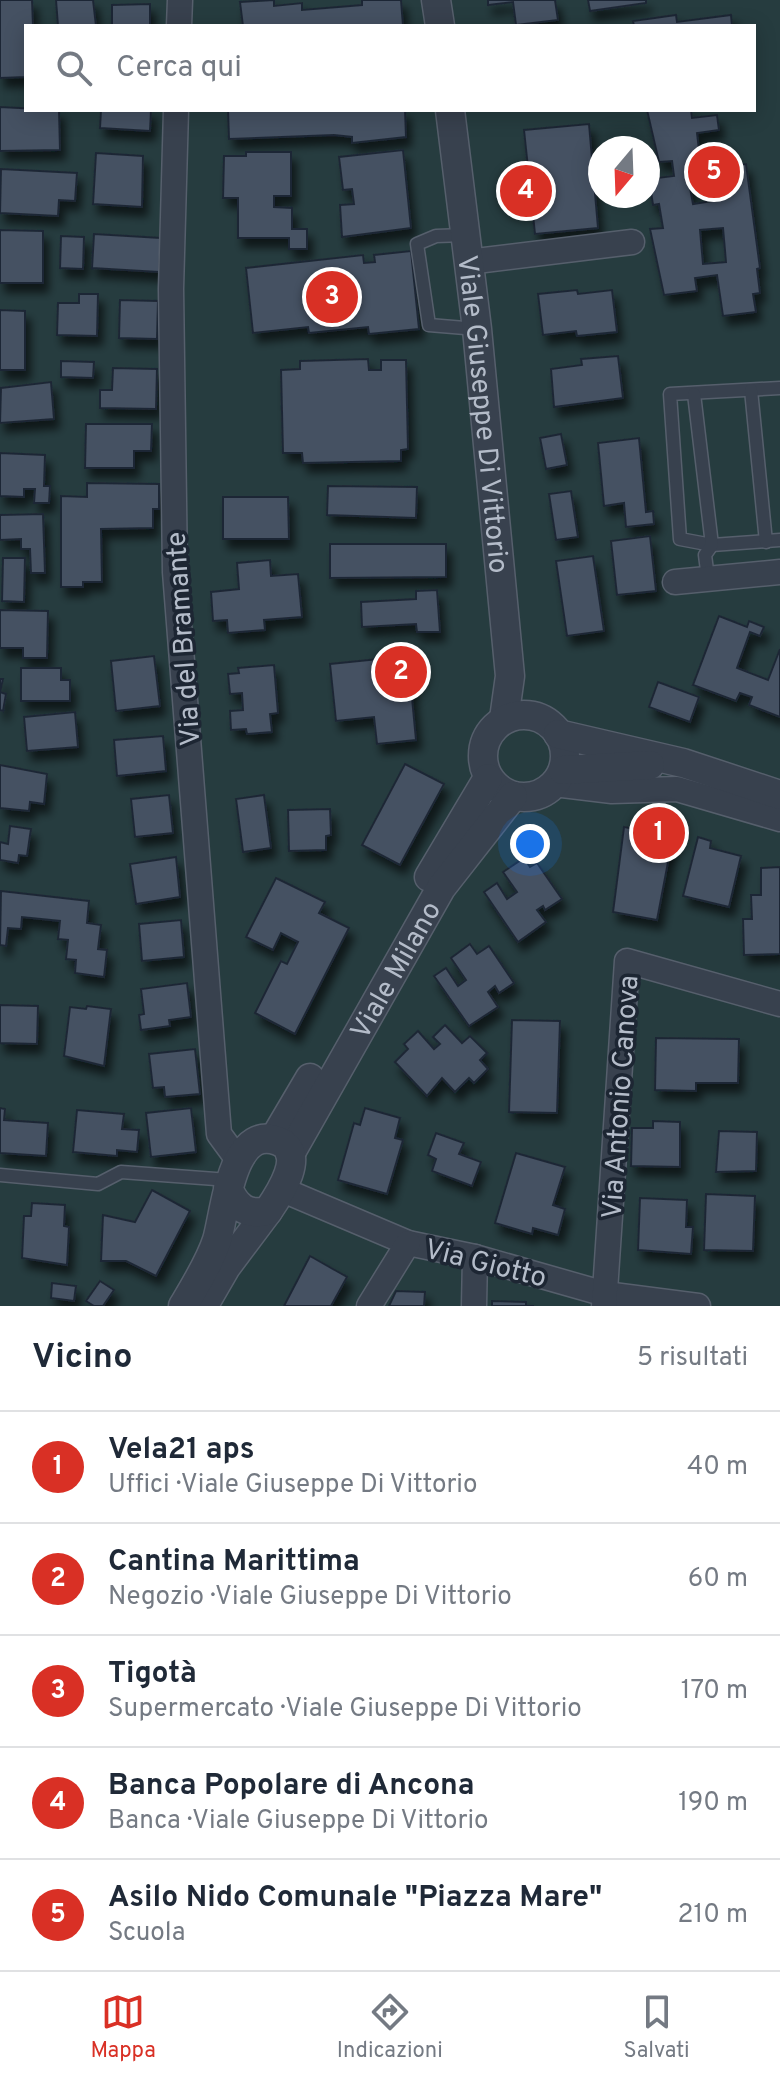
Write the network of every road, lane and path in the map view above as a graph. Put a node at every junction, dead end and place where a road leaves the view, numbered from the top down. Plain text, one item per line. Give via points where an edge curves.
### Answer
1 (180, 0) edge
2 (436, 0) edge
3 (179, 24) edge
4 (440, 24) edge
5 (176, 112) edge
6 (450, 112) edge
7 (632, 242) dead end
8 (467, 248) junction
9 (477, 329) junction
10 (780, 388) edge
11 (751, 390) junction
12 (694, 394) junction
13 (780, 540) edge
14 (766, 542) junction
15 (712, 545) junction
16 (780, 572) edge
17 (708, 578) junction
18 (675, 582) dead end
19 (504, 719) junction
20 (558, 734) junction
21 (683, 763) junction
22 (558, 777) junction
23 (488, 778) junction
24 (780, 795) edge
25 (513, 796) junction
26 (780, 819) edge
27 (780, 1004) edge
28 (282, 1147) junction
29 (0, 1175) edge
30 (231, 1176) junction
31 (276, 1200) junction
32 (408, 1243) junction
33 (475, 1257) junction
34 (605, 1300) edge
35 (183, 1306) edge
36 (204, 1306) edge
37 (369, 1306) edge
38 (474, 1306) edge
39 (698, 1306) edge

1 - 3 street
2 - 4 street
5 - 30 street, Via del Bramante via 171,289 175,572 219,1134
6 - 8 street, Viale Giuseppe Di Vittorio
7 - 8 street
8 - 9 street, Viale Giuseppe Di Vittorio
8 - 9 lane via 436,236 417,244 429,325
9 - 19 street, Viale Giuseppe Di Vittorio via 510,676
10 - 11 lane
11 - 12 lane
11 - 14 lane
12 - 15 lane
12 - 15 lane via 670,394 680,539
13 - 14 lane
14 - 15 lane
15 - 17 lane via 705,555
16 - 17 street
17 - 18 street
19 - 20 street via 528,715
19 - 23 street via 482,752
20 - 21 street
20 - 22 street via 565,758
21 - 22 street
21 - 24 street
22 - 25 street via 535,796
22 - 26 street via 612,791 677,789
23 - 25 street
23 - 28 street, Viale Milano
25 - 28 street, Viale Milano via 441,888
27 - 34 street, Via Antonio Canova via 627,961
28 - 30 street via 255,1142
28 - 31 street, Viale Milano
29 - 30 lane via 98,1184 121,1172
30 - 31 street via 242,1209 254,1215
30 - 35 street via 217,1242
31 - 32 street, Via Giotto
31 - 36 street, Viale Milano
32 - 33 street, Via Giotto
32 - 37 street
33 - 34 street, Via Giotto
33 - 38 street
34 - 39 street, Via Giotto

